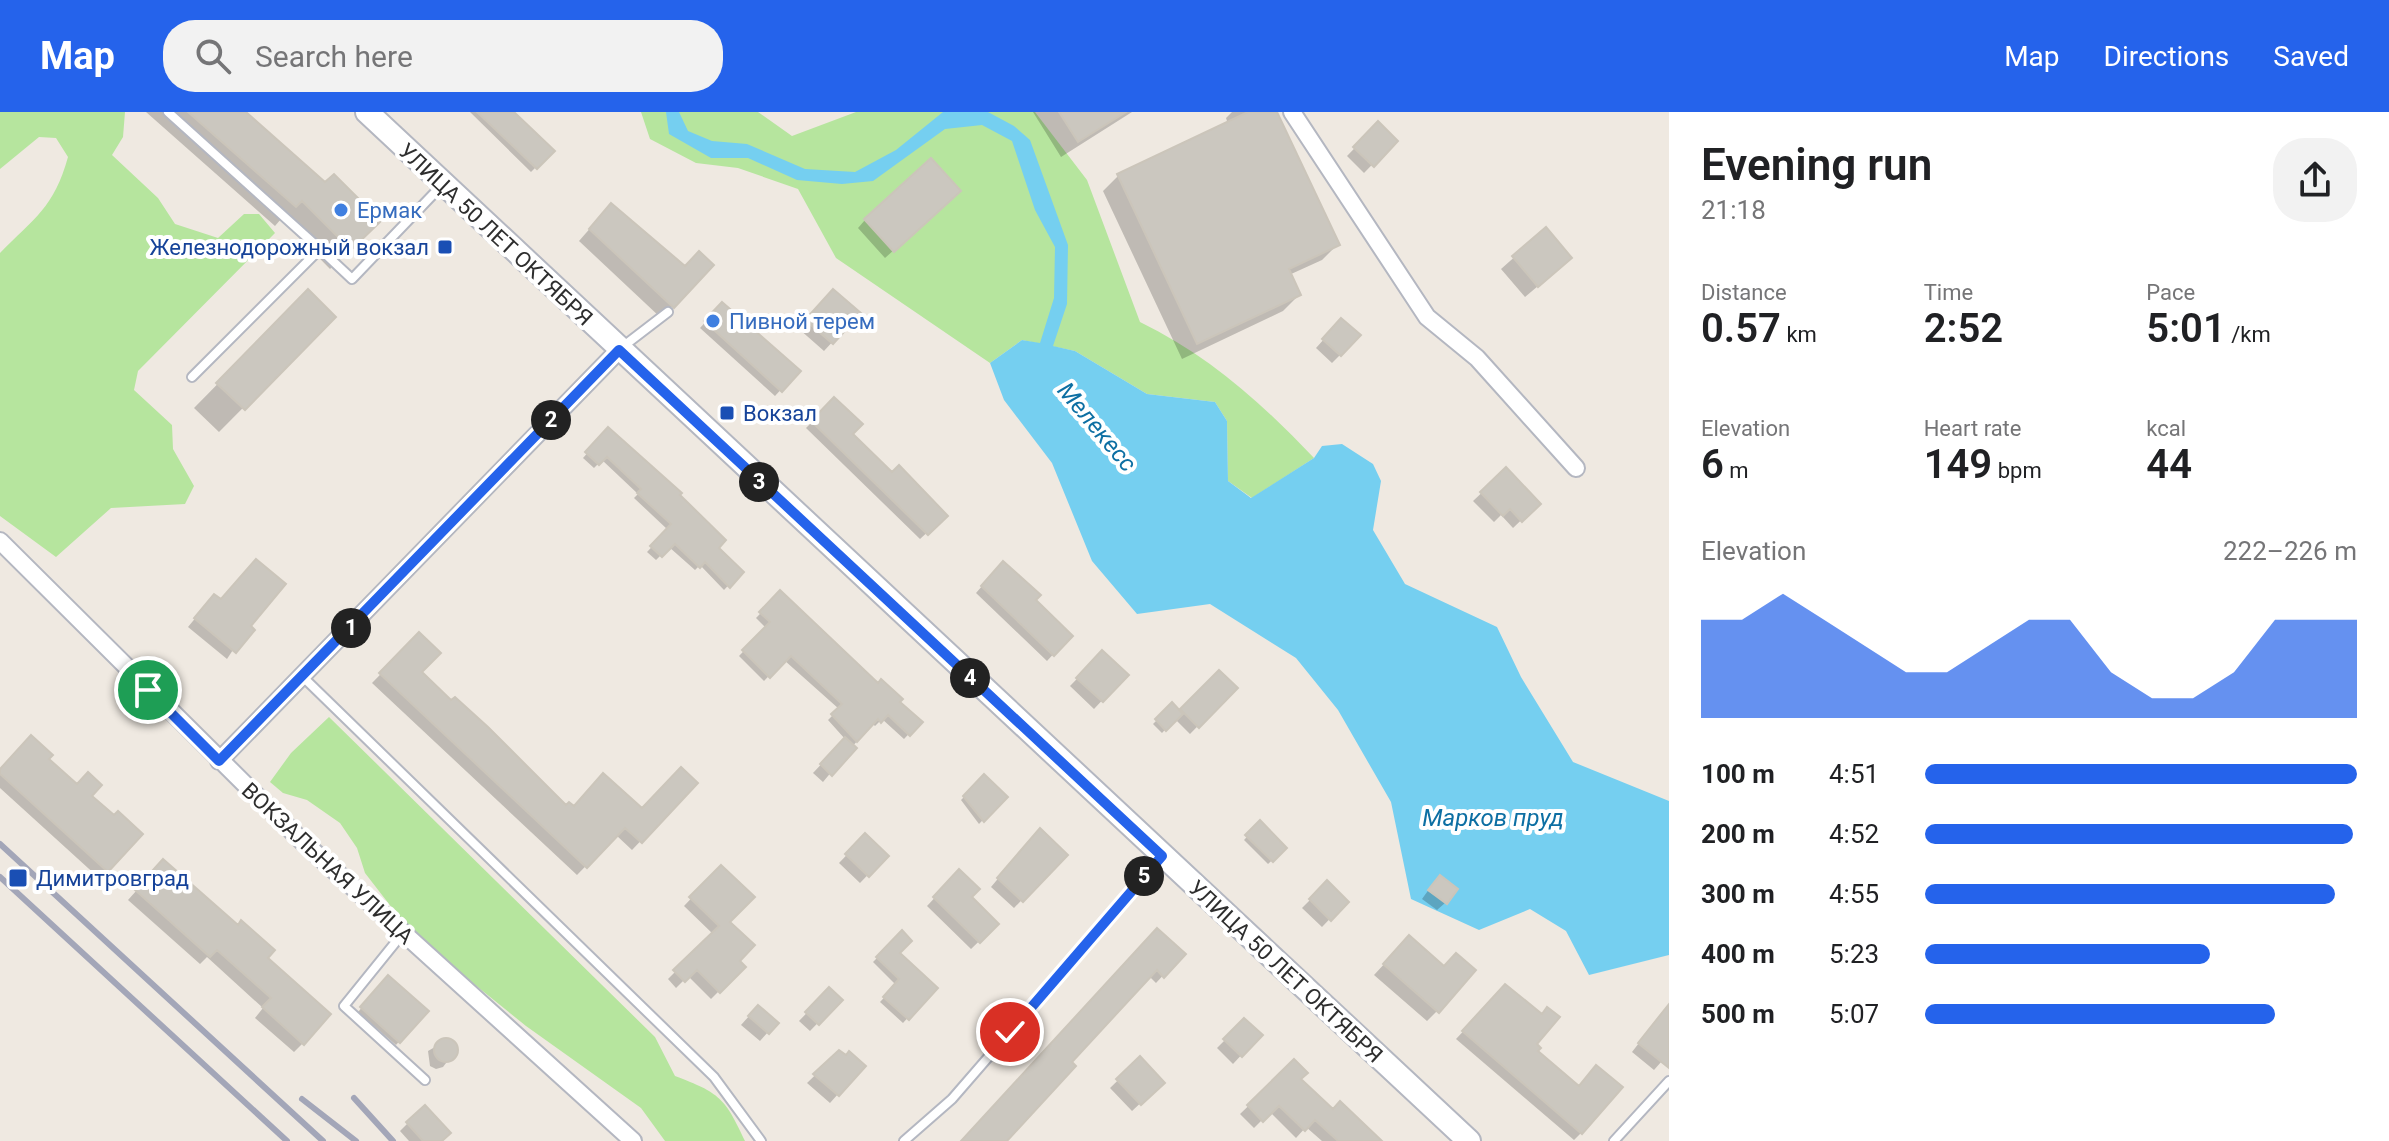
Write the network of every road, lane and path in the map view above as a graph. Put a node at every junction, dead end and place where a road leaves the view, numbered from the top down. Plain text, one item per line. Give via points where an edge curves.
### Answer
1 (168, 112) edge
2 (1292, 112) edge
3 (375, 115) edge
4 (443, 184) junction
5 (320, 249) junction
6 (668, 312) dead end
7 (619, 350) junction
8 (192, 377) dead end
9 (1576, 468) dead end
10 (0, 541) edge
11 (303, 677) junction
12 (219, 761) junction
13 (1162, 856) junction
14 (403, 933) junction
15 (425, 1080) dead end
16 (1669, 1081) edge
17 (633, 1141) edge
18 (761, 1141) edge
19 (904, 1141) edge
20 (1469, 1141) edge
21 (1614, 1141) edge

1 - 5 lane
2 - 9 street via 1427,317 1477,358
3 - 4 main road, УЛИЦА 50 ЛЕТ ОКТЯБРЯ
4 - 5 lane via 352,279
4 - 7 main road, УЛИЦА 50 ЛЕТ ОКТЯБРЯ
5 - 8 lane
6 - 7 lane
7 - 11 street
7 - 13 main road, УЛИЦА 50 ЛЕТ ОКТЯБРЯ
10 - 12 street, ВОКЗАЛЬНАЯ УЛИЦА
11 - 12 street
11 - 18 lane via 714,1077
12 - 14 street, ВОКЗАЛЬНАЯ УЛИЦА
13 - 19 lane via 952,1099
13 - 20 main road, УЛИЦА 50 ЛЕТ ОКТЯБРЯ
14 - 15 lane via 344,1006
14 - 17 street, ВОКЗАЛЬНАЯ УЛИЦА
16 - 21 lane

